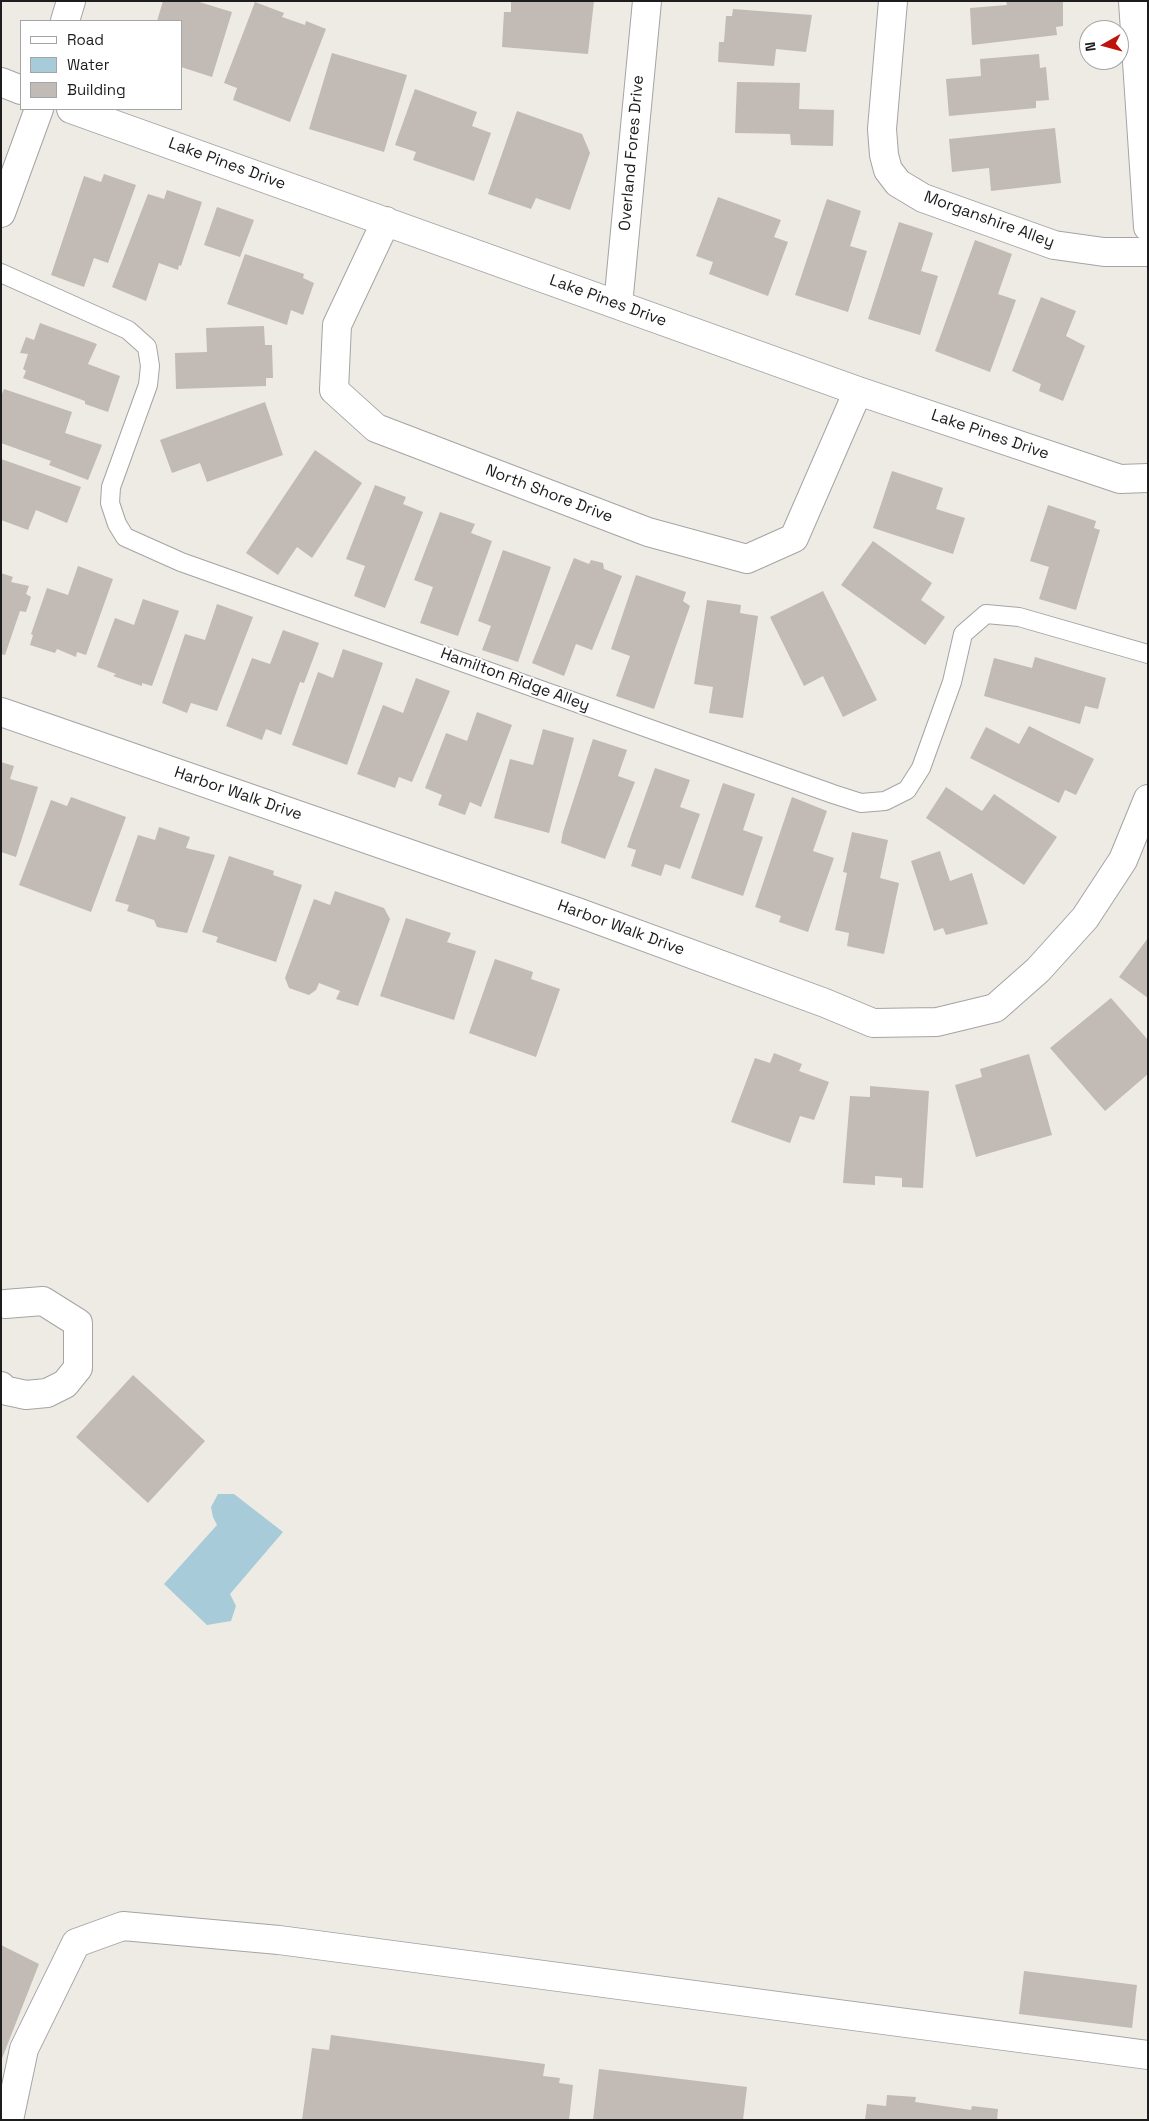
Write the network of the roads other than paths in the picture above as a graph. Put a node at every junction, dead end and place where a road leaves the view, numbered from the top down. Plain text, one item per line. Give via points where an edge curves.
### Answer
1 (71, 1) edge
2 (647, 1) edge
3 (893, 1) edge
4 (1132, 1) edge
5 (65, 20) edge
6 (1, 82) edge
7 (20, 90) edge
8 (39, 110) edge
9 (75, 110) edge
10 (1, 213) edge
11 (386, 221) junction
12 (1148, 228) edge
13 (1148, 252) edge
14 (1, 273) edge
15 (618, 305) junction
16 (858, 391) junction
17 (1148, 478) edge
18 (1148, 654) edge
19 (1, 712) edge
20 (1148, 799) edge
21 (2, 1304) edge
22 (1, 1386) edge
23 (1148, 2054) edge
24 (9, 2120) edge

1 - 5 street
2 - 15 street, Overland Fores Drive
3 - 13 street, Morganshire Alley via 882,129 888,170 898,183 922,198 1054,245 1104,252
4 - 12 street
6 - 7 street
8 - 10 street
9 - 11 street, Lake Pines Drive
11 - 15 street, Lake Pines Drive
11 - 16 street, North Shore Drive via 337,325 334,390 376,428 648,532 747,559 794,538
14 - 18 lane, Hamilton Ridge Alley via 128,330 147,347 148,385 111,487 110,504 125,537 181,562 833,794 861,803 885,801 907,790 921,768 952,682 963,634 986,614 1019,617
15 - 16 street, Lake Pines Drive
16 - 17 street, Lake Pines Drive via 1120,479
19 - 20 street, Harbor Walk Drive via 576,912 873,1023 937,1022 995,1008 1038,970 1085,918 1122,860
21 - 22 street via 43,1300 78,1323 78,1368 65,1384 48,1393 26,1395 3,1390
23 - 24 street via 280,1940 122,1926 76,1944 24,2049

